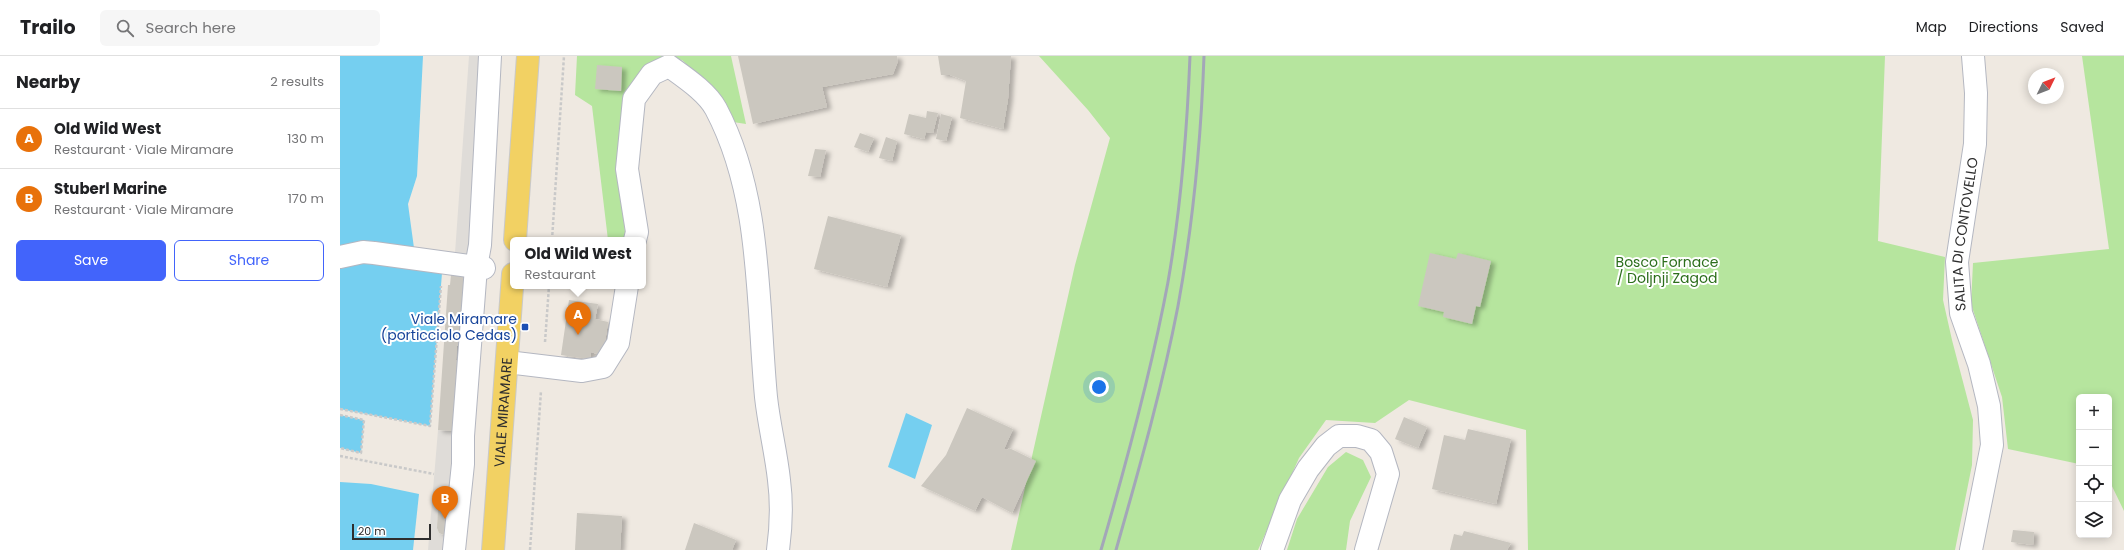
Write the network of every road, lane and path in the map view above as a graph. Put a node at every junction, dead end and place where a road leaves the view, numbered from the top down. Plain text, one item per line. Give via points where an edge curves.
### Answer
1 (490, 56) edge
2 (528, 56) edge
3 (564, 56) edge
4 (1972, 56) edge
5 (515, 237) edge
6 (552, 237) edge
7 (636, 237) edge
8 (340, 257) edge
9 (480, 267) junction
10 (441, 281) dead end
11 (512, 289) edge
12 (549, 289) edge
13 (627, 289) edge
14 (507, 362) junction
15 (543, 365) junction
16 (340, 409) edge
17 (340, 415) edge
18 (340, 448) edge
19 (340, 456) edge
20 (434, 474) dead end
21 (454, 550) edge
22 (493, 550) edge
23 (530, 550) edge
24 (778, 550) edge
25 (1272, 550) edge
26 (1366, 550) edge
27 (1971, 550) edge

1 - 9 street
2 - 5 main road
3 - 6 path
4 - 27 street, SALITA DI CONTOVELLO via 1976,92 1975,144 1957,262 1961,313 1979,364 1987,399 1992,445
7 - 24 street via 627,169 634,98 652,74 669,66 691,82 715,107 733,149 746,198 756,264 766,398 780,482
8 - 9 street via 363,252
9 - 21 street
10 - 16 path via 430,426
11 - 14 main road, VIALE MIRAMARE
12 - 15 path
13 - 15 street via 618,343 603,367 582,371
14 - 15 street
14 - 22 main road, VIALE MIRAMARE
15 - 23 path
17 - 18 path via 364,420 361,453
19 - 20 path
25 - 26 street via 1290,500 1308,469 1326,446 1339,436 1357,436 1371,440 1381,452 1388,474

